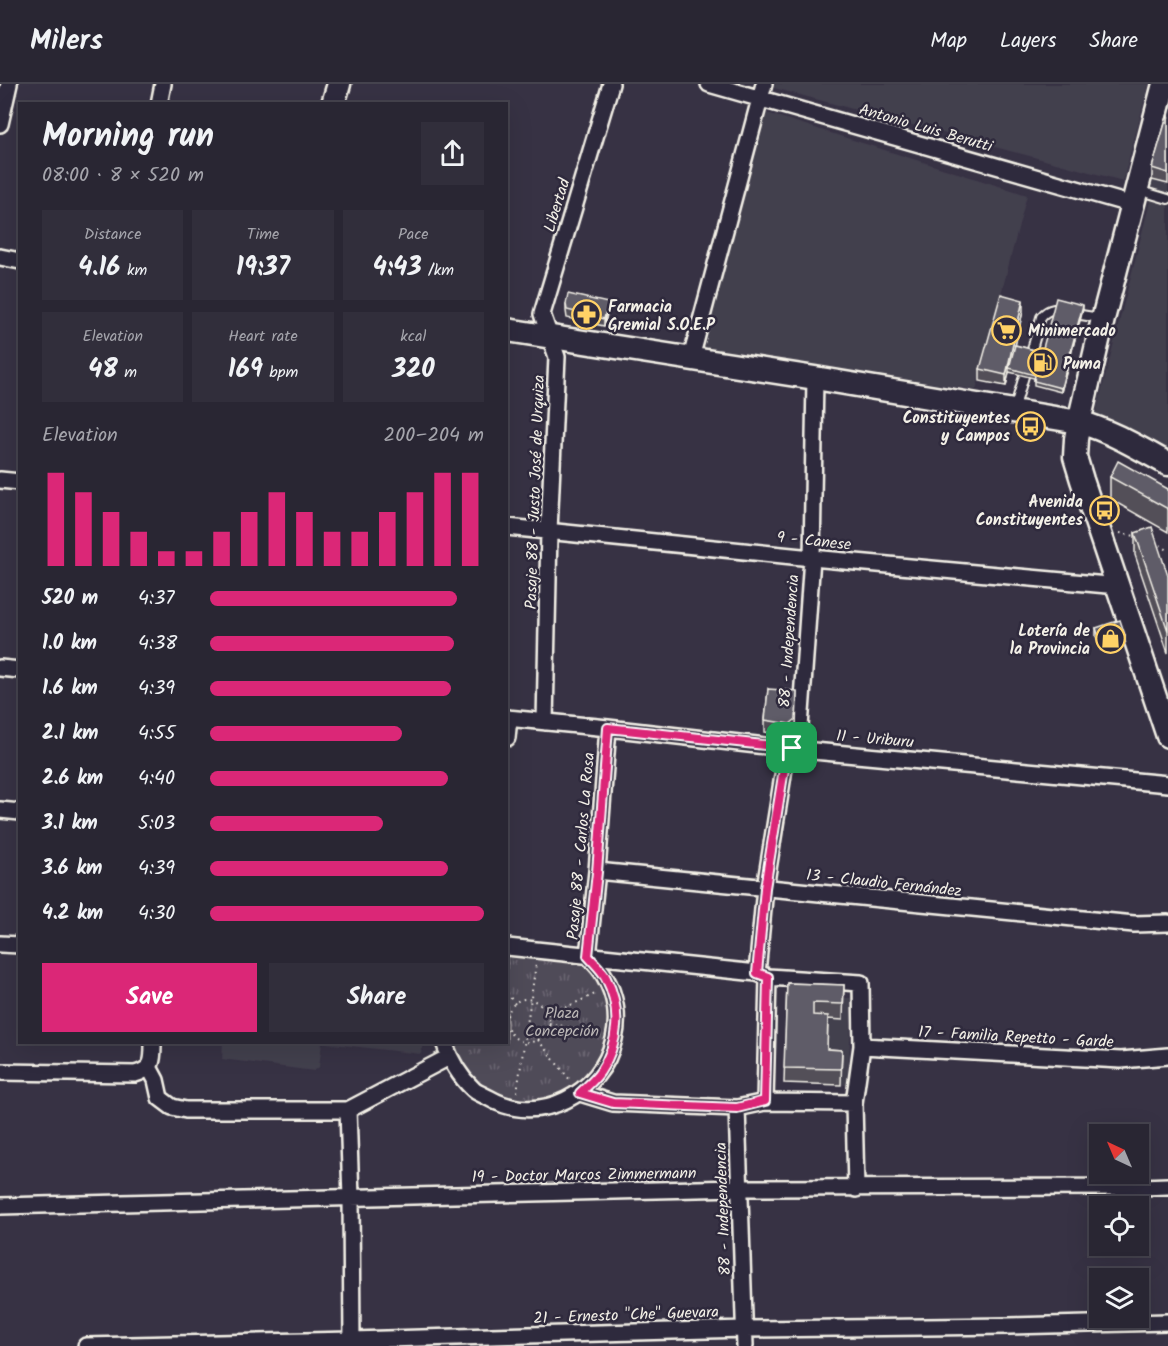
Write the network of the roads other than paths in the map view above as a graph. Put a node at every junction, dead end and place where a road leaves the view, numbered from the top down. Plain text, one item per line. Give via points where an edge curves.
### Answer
1 (9, 84) edge
2 (163, 84) edge
3 (339, 84) edge
4 (610, 84) edge
5 (709, 84) edge
6 (764, 84) edge
7 (1164, 84) edge
8 (760, 99) junction
9 (159, 102) edge
10 (334, 102) edge
11 (0, 124) edge
12 (1135, 197) junction
13 (1168, 199) edge
14 (0, 257) edge
15 (18, 261) edge
16 (1054, 309) edge
17 (1081, 315) edge
18 (1103, 319) junction
19 (508, 330) edge
20 (550, 336) junction
21 (1031, 353) edge
22 (691, 358) junction
23 (1024, 376) edge
24 (815, 378) junction
25 (1014, 411) junction
26 (1079, 422) junction
27 (1168, 464) edge
28 (0, 480) edge
29 (18, 482) edge
30 (508, 527) edge
31 (549, 531) junction
32 (812, 558) junction
33 (1118, 586) junction
34 (0, 668) edge
35 (18, 670) edge
36 (508, 718) edge
37 (1166, 721) edge
38 (545, 722) junction
39 (608, 728) junction
40 (792, 748) junction
41 (1168, 784) edge
42 (0, 810) edge
43 (18, 812) edge
44 (597, 872) junction
45 (765, 888) junction
46 (1168, 923) edge
47 (0, 944) edge
48 (18, 945) edge
49 (508, 946) edge
50 (588, 956) junction
51 (763, 975) junction
52 (153, 1044) edge
53 (862, 1046) junction
54 (447, 1050) edge
55 (1168, 1056) edge
56 (149, 1067) junction
57 (0, 1072) edge
58 (580, 1093) junction
59 (765, 1101) junction
60 (854, 1102) junction
61 (737, 1108) junction
62 (348, 1110) junction
63 (1168, 1186) edge
64 (739, 1188) junction
65 (856, 1189) junction
66 (351, 1198) junction
67 (0, 1206) edge
68 (1168, 1322) edge
69 (744, 1329) junction
70 (352, 1343) edge
71 (86, 1346) edge
72 (745, 1346) edge

1 - 11 street
2 - 9 street
3 - 10 main road
4 - 20 street, Libertad via 542,314
5 - 8 street, Antonio Luis Berutti
6 - 8 street
7 - 12 main road
8 - 12 street, Antonio Luis Berutti
8 - 22 street
12 - 13 lane
12 - 18 main road
14 - 15 street
16 - 21 lane via 1041,317
17 - 18 lane
18 - 26 main road
19 - 20 main road
20 - 22 main road
20 - 31 street, Pasaje 88 - Justo José de Urquiza via 557,357
22 - 24 main road
23 - 25 lane
24 - 25 main road
24 - 32 street, 88 - Independencia
25 - 26 main road
26 - 27 main road via 1115,435
26 - 33 main road via 1075,457
28 - 29 street
30 - 31 street, 9 - Canese
31 - 32 street, 9 - Canese
31 - 38 street, Pasaje 88 - Justo José de Urquiza
32 - 33 street, 9 - Canese
32 - 40 street, 88 - Independencia via 800,727
33 - 37 main road
34 - 35 street
36 - 38 street, 11 - Uriburu
38 - 39 street, 11 - Uriburu
39 - 40 street, 11 - Uriburu
39 - 44 street, Pasaje 88 - Carlos La Rosa
40 - 41 street, 11 - Uriburu
40 - 45 street, 88 - Independencia via 784,769
42 - 43 street
44 - 45 street, 13 - Claudio Fernández
44 - 50 street, Pasaje 88 - Carlos La Rosa
45 - 46 street, 13 - Claudio Fernández via 1134,924
45 - 51 street, 88 - Independencia
47 - 48 street
49 - 50 street
50 - 51 street
50 - 58 street, Pasaje 88 - Carlos La Rosa via 610,987 617,1026 611,1052 599,1074
51 - 53 street via 861,983
51 - 59 street, 88 - Independencia
52 - 56 street
53 - 55 street, 17 - Familia Repetto - Garde via 1121,1060
53 - 60 street
54 - 58 street via 455,1068 474,1090 499,1104 526,1109 555,1105
54 - 62 street
56 - 57 street via 135,1074
56 - 62 street via 160,1098 179,1109
58 - 61 street via 613,1103
59 - 60 street
59 - 61 street
60 - 65 street
61 - 64 street, 88 - Independencia
62 - 66 street
63 - 65 street, 19 - Doctor Marcos Zimmermann
64 - 65 street, 19 - Doctor Marcos Zimmermann
64 - 66 street, 19 - Doctor Marcos Zimmermann
64 - 69 street, 88 - Independencia
66 - 67 street, 19 - Doctor Marcos Zimmermann
66 - 70 street
68 - 69 street, 21 - Ernesto "Che" Guevara
69 - 70 street, 21 - Ernesto "Che" Guevara
69 - 72 street, 88 - Independencia
70 - 71 street, 21 - Ernesto "Che" Guevara

